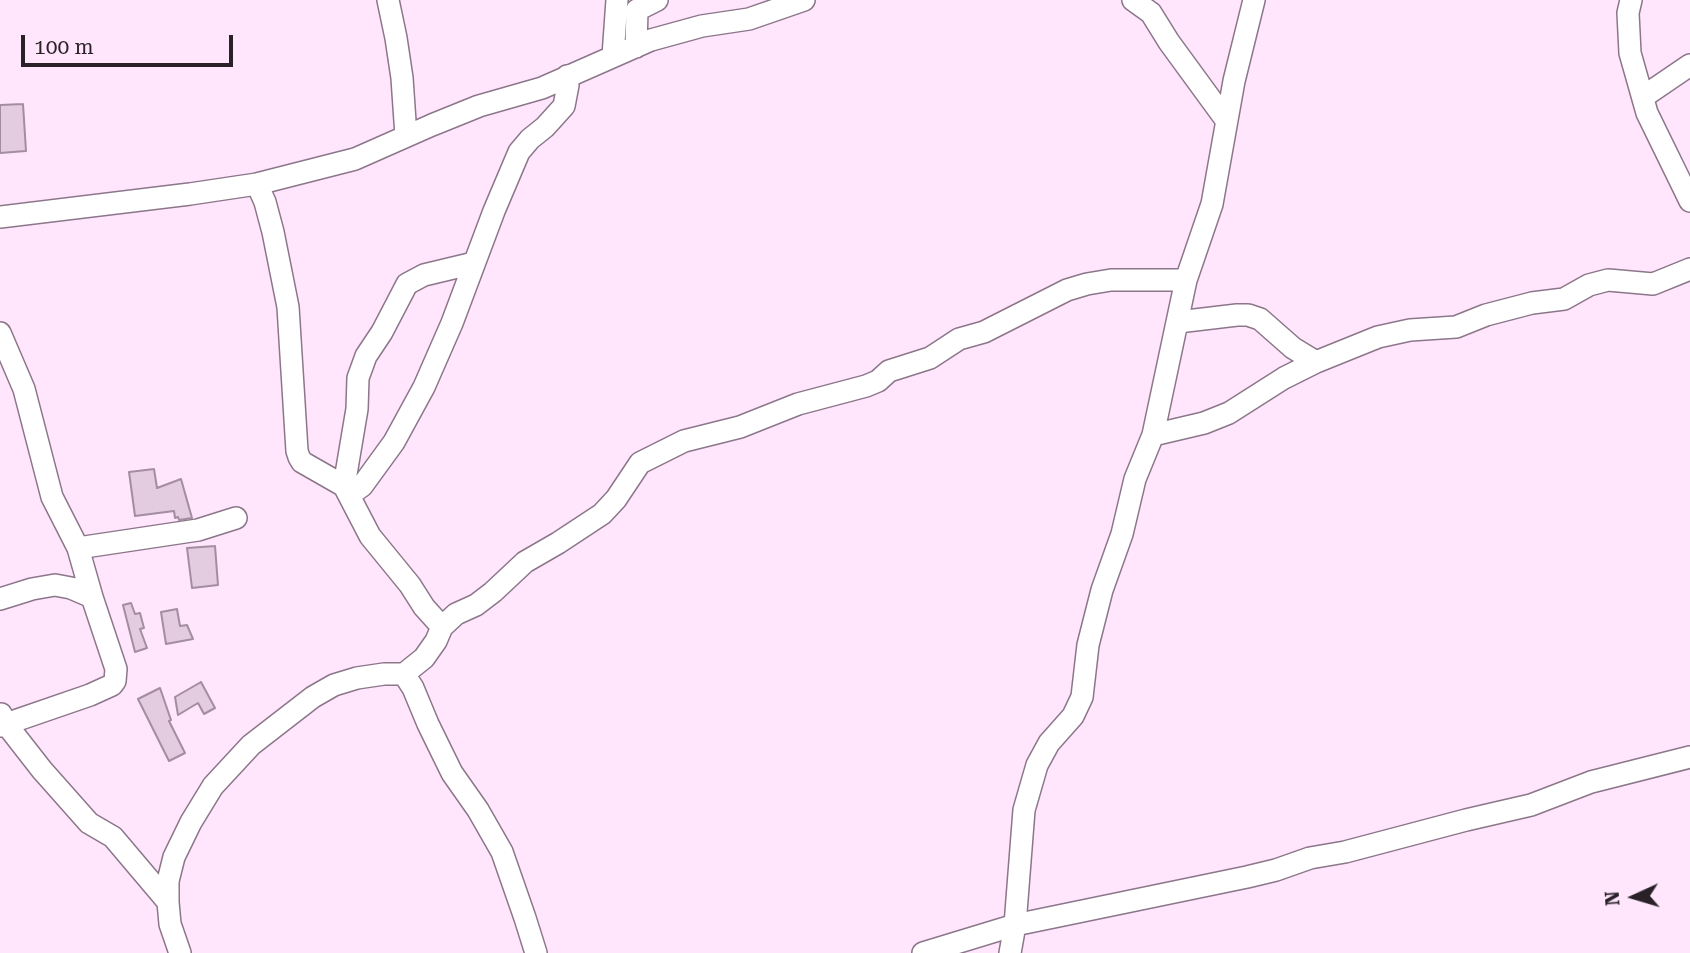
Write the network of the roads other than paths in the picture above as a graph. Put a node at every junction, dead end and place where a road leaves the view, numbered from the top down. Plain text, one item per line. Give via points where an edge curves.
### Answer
1 (388, 0) edge
2 (657, 0) edge
3 (804, 0) edge
4 (1133, 0) edge
5 (1254, 0) edge
6 (1631, 0) edge
7 (624, 5) edge
8 (636, 47) junction
9 (612, 56) junction
10 (1690, 65) edge
11 (567, 76) junction
12 (1643, 97) junction
13 (1226, 120) junction
14 (406, 136) junction
15 (257, 184) junction
16 (1690, 201) edge
17 (0, 217) edge
18 (474, 263) junction
19 (1690, 269) edge
20 (1186, 280) junction
21 (1178, 322) junction
22 (0, 333) edge
23 (1316, 362) junction
24 (1153, 435) junction
25 (347, 491) junction
26 (236, 518) dead end
27 (78, 548) junction
28 (92, 597) junction
29 (0, 598) edge
30 (442, 627) junction
31 (404, 674) junction
32 (2, 721) edge
33 (1690, 757) edge
34 (169, 902) junction
35 (1015, 925) junction
36 (180, 953) edge
37 (536, 953) edge
38 (923, 953) edge
39 (1010, 953) edge

1 - 14 street via 397,38
2 - 7 street
3 - 8 street via 750,19 702,26
4 - 13 street via 1151,13
5 - 13 street
6 - 12 street via 1630,53
7 - 8 street
7 - 9 street
8 - 9 street
9 - 11 street
10 - 12 street
11 - 14 street
11 - 18 street via 564,106 519,152
12 - 16 street
13 - 20 street via 1212,204
14 - 15 street via 355,159
15 - 17 street
15 - 25 street via 273,232 288,307 297,451 302,462
18 - 25 street via 424,387 394,442 362,486
18 - 25 street via 424,275 407,284 366,356 358,378
19 - 23 street via 1653,284 1608,280 1564,299 1532,303 1456,327 1378,337
20 - 21 street
20 - 30 street via 1111,280 1067,290 984,332 959,339 930,359 889,371 866,386 684,441 640,463 602,514 526,562 493,592
21 - 23 street via 1248,315 1260,319
21 - 24 street
22 - 27 street via 24,390 52,497
23 - 24 street via 1228,413
24 - 35 street via 1102,590 1088,645 1082,698 1037,765 1024,810
25 - 30 street via 370,536
26 - 27 street via 198,530
27 - 28 street
28 - 29 street via 55,585
28 - 32 street via 116,669 115,681 90,695
30 - 31 street via 424,658
31 - 34 street via 334,685 251,745 213,786 191,822 174,857
31 - 37 street via 452,773 502,852
32 - 34 street via 89,823 113,837
33 - 35 street via 1591,782 1531,805 1276,870
34 - 36 street via 170,924
35 - 38 street
35 - 39 street

